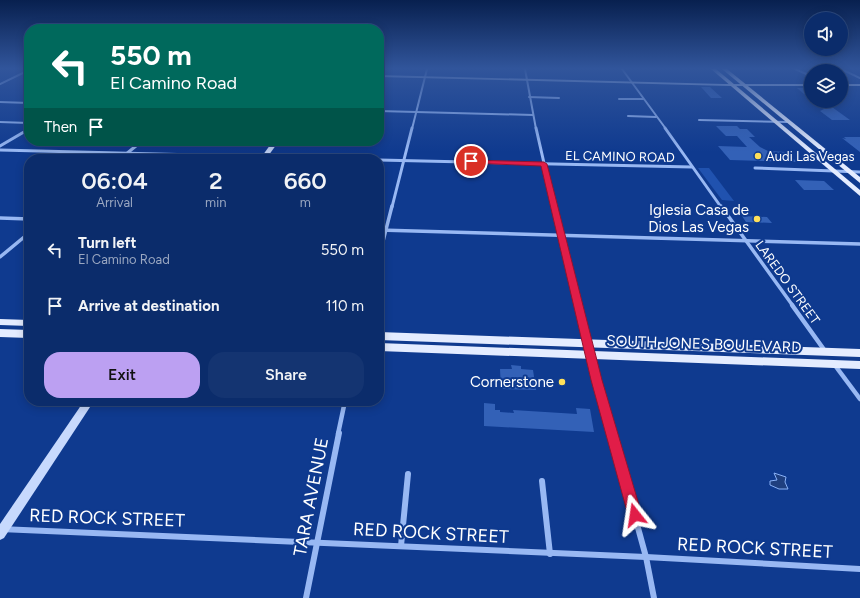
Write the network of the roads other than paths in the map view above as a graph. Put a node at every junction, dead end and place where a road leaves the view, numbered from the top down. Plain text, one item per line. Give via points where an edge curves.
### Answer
1 (420, 97) edge
2 (529, 97) joint
3 (745, 97) edge
4 (756, 97) edge
5 (559, 98) dead end
6 (619, 99) dead end
7 (643, 99) joint
8 (0, 102) edge
9 (24, 103) edge
10 (384, 112) edge
11 (416, 112) junction
12 (533, 115) junction
13 (628, 116) dead end
14 (656, 117) junction
15 (699, 120) dead end
16 (774, 121) junction
17 (0, 122) edge
18 (787, 122) junction
19 (24, 123) edge
20 (24, 132) edge
21 (0, 146) edge
22 (136, 146) edge
23 (0, 150) edge
24 (127, 153) junction
25 (154, 154) edge
26 (384, 160) edge
27 (404, 160) junction
28 (544, 164) junction
29 (692, 167) junction
30 (755, 168) dead end
31 (835, 172) junction
32 (850, 172) junction
33 (860, 172) edge
34 (860, 180) edge
35 (860, 194) edge
36 (0, 218) edge
37 (24, 219) edge
38 (386, 230) junction
39 (561, 236) junction
40 (24, 237) edge
41 (384, 238) edge
42 (745, 241) junction
43 (860, 244) edge
44 (0, 257) edge
45 (0, 322) edge
46 (24, 323) edge
47 (0, 333) edge
48 (24, 334) edge
49 (384, 336) edge
50 (588, 343) junction
51 (384, 347) edge
52 (825, 351) junction
53 (860, 353) edge
54 (590, 355) junction
55 (783, 362) junction
56 (834, 364) junction
57 (860, 365) edge
58 (860, 399) edge
59 (86, 406) edge
60 (345, 406) edge
61 (408, 474) dead end
62 (542, 481) dead end
63 (1, 530) edge
64 (317, 542) junction
65 (401, 546) junction
66 (550, 554) junction
67 (646, 557) junction
68 (860, 569) edge
69 (306, 598) edge
70 (654, 598) edge

1 - 11 street
2 - 5 street
2 - 12 street
3 - 16 main road
4 - 18 main road
6 - 7 street
7 - 14 street, LAREDO STREET
8 - 9 street
10 - 11 street
11 - 12 street
11 - 27 street
12 - 28 street
13 - 14 street
14 - 29 street, LAREDO STREET
15 - 16 street
16 - 18 street
16 - 31 main road
17 - 19 street
18 - 32 main road
20 - 21 street
22 - 24 street
23 - 24 street
24 - 25 street
26 - 27 street, EL CAMINO ROAD
27 - 28 street, EL CAMINO ROAD
27 - 38 street
28 - 29 street, EL CAMINO ROAD
28 - 39 street
29 - 42 street, LAREDO STREET
30 - 31 street
31 - 32 street
31 - 35 main road
32 - 33 street
32 - 34 main road
36 - 37 street
38 - 39 street
38 - 41 street
39 - 42 street
39 - 50 street
40 - 44 street
42 - 43 street
42 - 52 street, LAREDO STREET
45 - 46 main road
47 - 48 main road
49 - 50 main road, SOUTH JONES BOULEVARD
50 - 52 main road, SOUTH JONES BOULEVARD
50 - 54 street
51 - 54 main road, SOUTH JONES BOULEVARD
52 - 53 main road, SOUTH JONES BOULEVARD
52 - 55 main road via 820,356 802,356
54 - 55 main road, SOUTH JONES BOULEVARD
54 - 67 street
55 - 56 main road, SOUTH JONES BOULEVARD
56 - 57 main road, SOUTH JONES BOULEVARD
56 - 58 street
59 - 63 street
60 - 64 street, TARA AVENUE
61 - 65 street
62 - 66 street
63 - 64 street, RED ROCK STREET
64 - 65 street, RED ROCK STREET
64 - 69 street, TARA AVENUE
65 - 66 street, RED ROCK STREET
66 - 67 street, RED ROCK STREET
67 - 68 street, RED ROCK STREET
67 - 70 street

